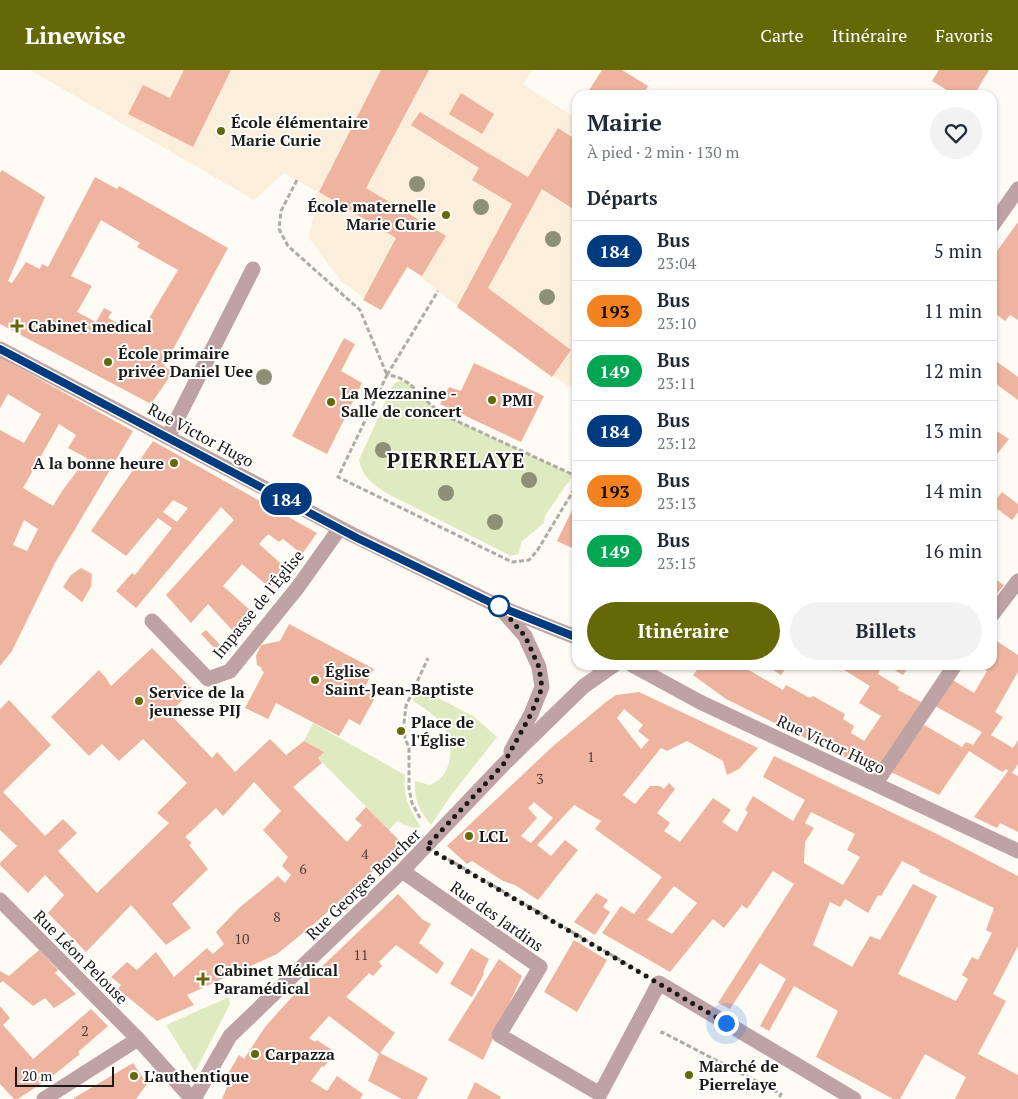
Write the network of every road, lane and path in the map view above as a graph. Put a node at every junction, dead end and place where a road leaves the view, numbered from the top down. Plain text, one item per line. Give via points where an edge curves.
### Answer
1 (297, 180) dead end
2 (1018, 189) edge
3 (997, 219) edge
4 (253, 269) dead end
5 (438, 291) dead end
6 (0, 349) edge
7 (387, 375) junction
8 (168, 437) junction
9 (572, 474) edge
10 (572, 493) edge
11 (340, 528) junction
12 (1018, 581) edge
13 (498, 606) junction
14 (997, 608) edge
15 (152, 621) dead end
16 (572, 636) edge
17 (428, 658) dead end
18 (607, 670) edge
19 (647, 670) edge
20 (952, 670) edge
21 (503, 765) junction
22 (876, 783) junction
23 (426, 847) junction
24 (1018, 851) edge
25 (402, 871) junction
26 (0, 900) edge
27 (659, 983) junction
28 (138, 1039) junction
29 (658, 1040) dead end
30 (847, 1097) edge
31 (44, 1099) edge
32 (193, 1099) edge
33 (778, 1099) edge

1 - 7 path via 281,211 279,229 288,246 360,310
2 - 3 street
4 - 8 street
5 - 7 path
6 - 8 street, Rue Victor Hugo
7 - 9 path via 410,383 446,416
7 - 10 path via 338,477 512,562 529,560 537,551
8 - 11 street, Rue Victor Hugo
11 - 13 street, Rue Victor Hugo
11 - 15 street, Impasse de l'Église via 298,587 230,671 208,679
12 - 14 street
13 - 16 street, Rue Victor Hugo
13 - 21 street, Rue Georges Boucher via 525,636 539,667 542,688
17 - 23 path via 406,706 404,722 409,748 409,789 412,803 425,826 422,833
18 - 21 street, Rue Georges Boucher via 584,686
19 - 22 street, Rue Victor Hugo via 700,702
20 - 22 street
21 - 23 street, Rue Georges Boucher
22 - 24 street, Rue Victor Hugo
23 - 25 street, Rue Georges Boucher
23 - 27 path
25 - 27 street, Rue des Jardins via 540,967 499,1035 600,1094
25 - 32 street, Rue Georges Boucher via 230,1036
26 - 28 street, Rue Léon Pelouse
27 - 30 street
28 - 31 street
28 - 32 street, Rue Léon Pelouse
29 - 33 path via 662,1032 781,1094

